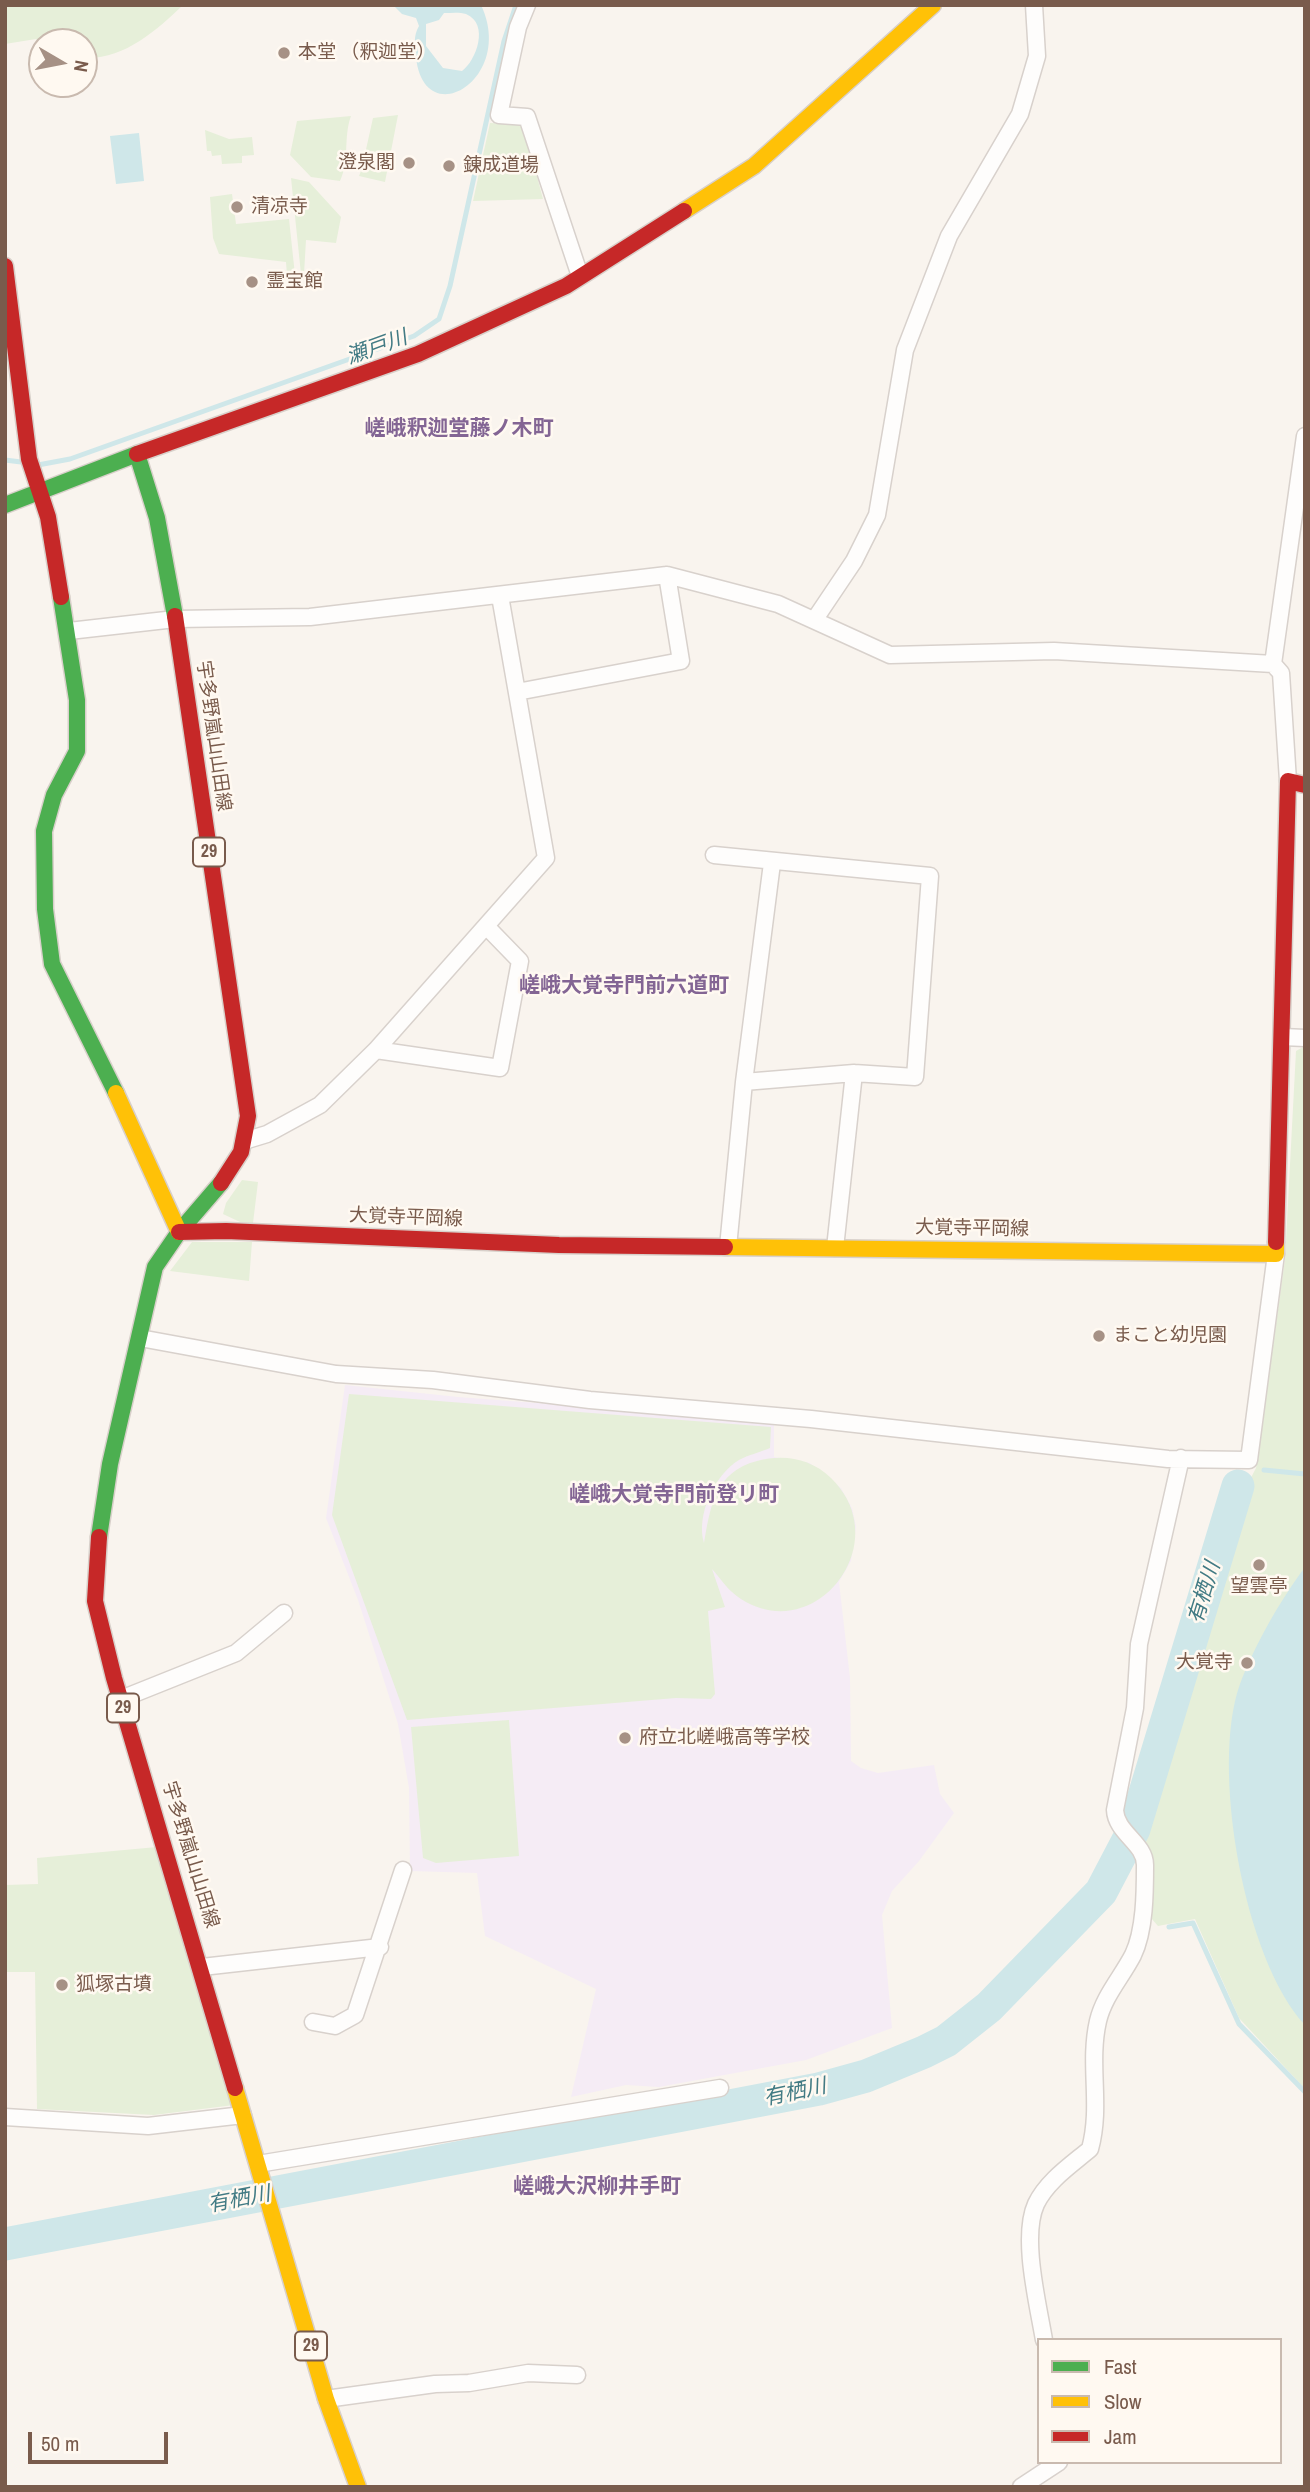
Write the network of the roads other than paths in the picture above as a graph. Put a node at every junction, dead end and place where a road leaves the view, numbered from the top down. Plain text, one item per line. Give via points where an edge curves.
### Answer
1 (527, 5) edge
2 (933, 5) edge
3 (1034, 5) edge
4 (5, 266) edge
5 (580, 276) junction
6 (1305, 436) edge
7 (137, 454) junction
8 (40, 491) junction
9 (5, 505) edge
10 (667, 575) junction
11 (500, 596) junction
12 (175, 619) junction
13 (815, 619) junction
14 (69, 631) junction
15 (1273, 664) junction
16 (517, 692) junction
17 (1287, 781) junction
18 (1305, 785) edge
19 (714, 855) dead end
20 (772, 863) junction
21 (486, 926) junction
22 (1283, 1037) junction
23 (1305, 1038) edge
24 (376, 1050) junction
25 (853, 1073) junction
26 (744, 1082) junction
27 (244, 1142) junction
28 (178, 1232) junction
29 (728, 1247) junction
30 (835, 1248) junction
31 (1276, 1254) junction
32 (141, 1338) junction
33 (1181, 1458) junction
34 (285, 1613) dead end
35 (121, 1699) junction
36 (403, 1870) dead end
37 (380, 1947) junction
38 (202, 1967) junction
39 (313, 2022) dead end
40 (720, 2088) dead end
41 (243, 2115) junction
42 (5, 2117) edge
43 (258, 2164) junction
44 (1044, 2338) edge
45 (577, 2375) dead end
46 (326, 2399) junction
47 (1056, 2464) edge
48 (358, 2487) edge
49 (1021, 2487) edge

1 - 5 street via 517,27 499,115 527,117
2 - 5 main road via 754,166
3 - 13 street via 1037,56 1020,114 944,248 905,350 877,515 854,561
4 - 8 main road via 31,466
5 - 7 main road via 418,354
6 - 15 street
7 - 8 main road
7 - 12 main road, 宇多野嵐山山田線 / 29 via 157,518
8 - 9 main road
8 - 14 main road
10 - 11 street
10 - 13 street via 778,604
10 - 16 street via 681,661
11 - 12 street via 310,617
11 - 16 street
12 - 14 street
12 - 27 main road, 宇多野嵐山山田線 / 29 via 245,1091
13 - 15 street via 890,655 1054,651
14 - 28 main road via 77,751 54,795 44,831 45,909 52,964
15 - 17 street via 1281,673
16 - 21 street via 546,858
17 - 18 main road
17 - 22 main road
19 - 20 street
20 - 25 street via 930,876 915,1077
20 - 26 street
21 - 24 street
21 - 24 street via 520,961 500,1068
22 - 23 street
22 - 31 main road
24 - 27 street via 320,1105
25 - 26 street
25 - 30 street
26 - 29 street
27 - 28 main road, 宇多野嵐山山田線 / 29 via 225,1178
28 - 29 main road, 大覚寺平岡線
28 - 32 main road, 宇多野嵐山山田線 / 29 via 155,1267
29 - 30 main road, 大覚寺平岡線
30 - 31 main road, 大覚寺平岡線
31 - 33 street via 1249,1460
32 - 33 street via 336,1374 433,1380 590,1400
32 - 35 main road, 宇多野嵐山山田線 / 29 via 110,1464 95,1565 95,1601
33 - 44 street via 1139,1644 1135,1708 1115,1811 1119,1826 1145,1861 1140,1929 1134,1953 1105,1999 1098,2022 1092,2067 1098,2102 1090,2149 1058,2176 1035,2205 1033,2277
34 - 35 street via 236,1653
35 - 38 main road, 宇多野嵐山山田線 / 29
36 - 37 street
37 - 38 street
37 - 39 street via 355,2015 335,2026
38 - 41 main road, 宇多野嵐山山田線 / 29
40 - 43 street
41 - 42 street via 148,2126
41 - 43 main road, 宇多野嵐山山田線 / 29
43 - 46 main road, 宇多野嵐山山田線 / 29
45 - 46 street via 528,2373
46 - 48 main road, 宇多野嵐山山田線 / 29
47 - 49 street

